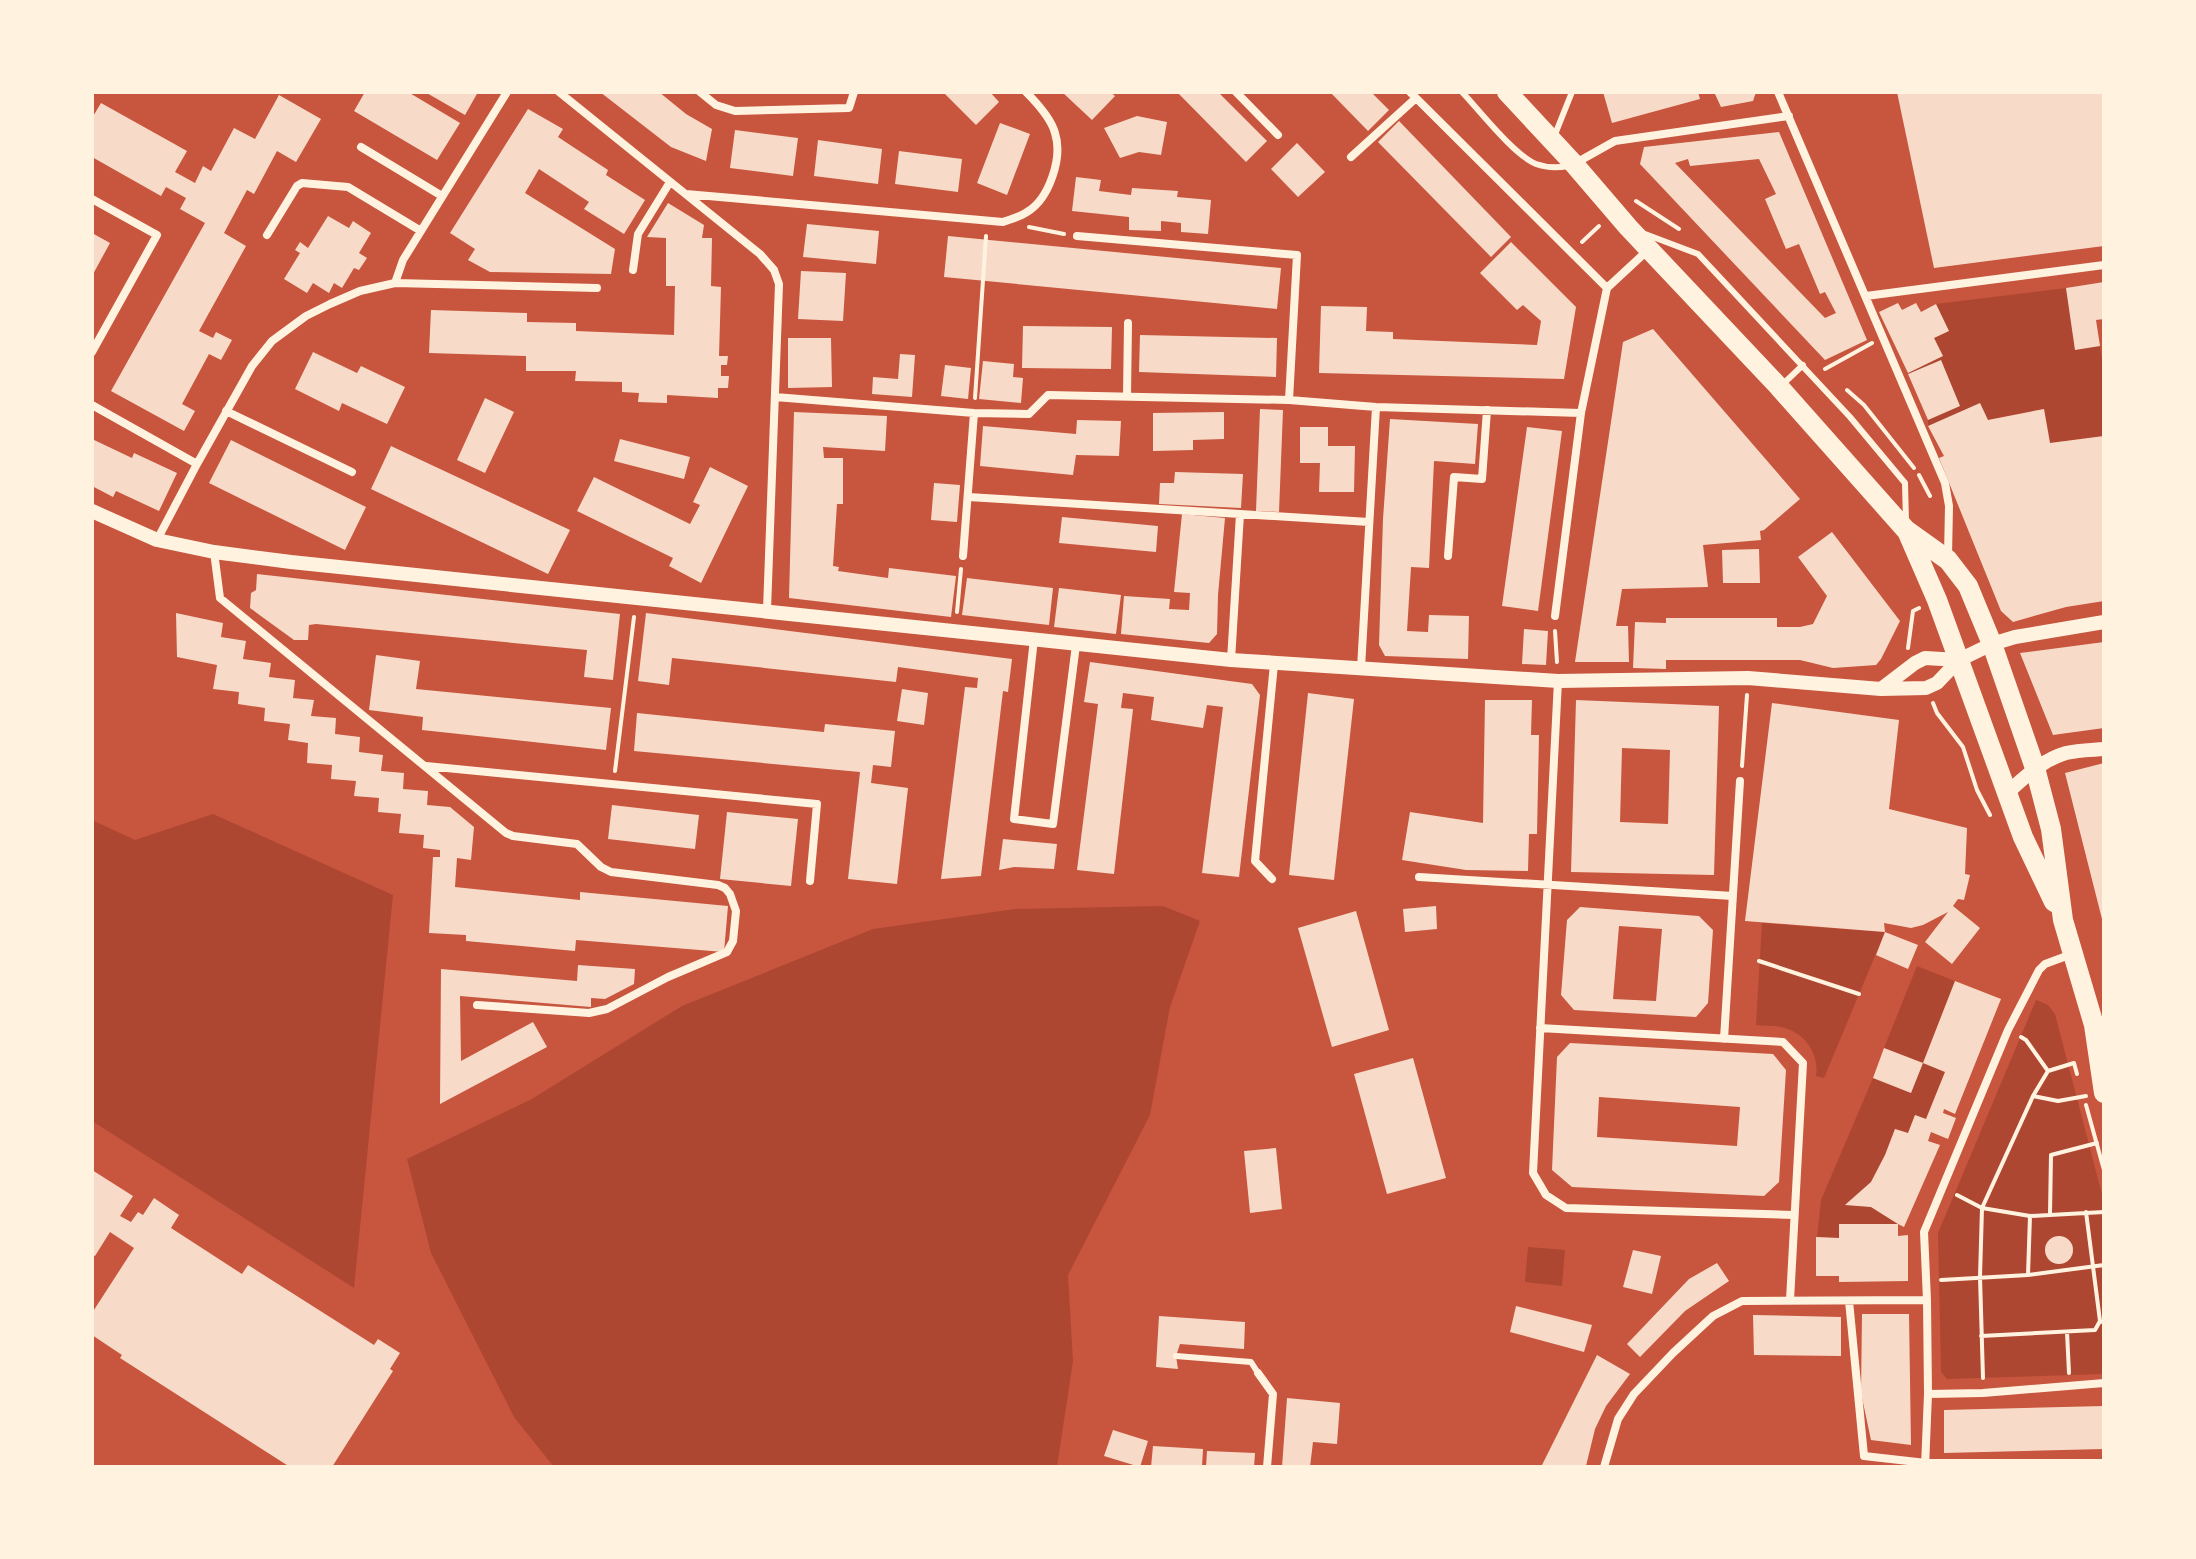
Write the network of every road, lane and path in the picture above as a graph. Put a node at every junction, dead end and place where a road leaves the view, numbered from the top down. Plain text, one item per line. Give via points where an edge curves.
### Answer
1 (507, 92) edge
2 (559, 92) edge
3 (700, 92) edge
4 (854, 92) edge
5 (1026, 92) edge
6 (1236, 92) edge
7 (1462, 92) edge
8 (1507, 92) edge
9 (1572, 92) edge
10 (1778, 92) edge
11 (1413, 95) edge
12 (572, 96) edge
13 (1789, 116) junction
14 (1278, 135) dead end
15 (1552, 140) junction
16 (361, 147) dead end
17 (1351, 157) dead end
18 (1574, 164) junction
19 (670, 182) junction
20 (685, 194) junction
21 (442, 196) junction
22 (92, 199) edge
23 (987, 221) junction
24 (1003, 222) junction
25 (1628, 227) junction
26 (421, 231) junction
27 (267, 235) dead end
28 (1077, 236) joint
29 (1648, 249) junction
30 (2104, 265) edge
31 (633, 270) dead end
32 (395, 283) junction
33 (597, 288) dead end
34 (1607, 288) junction
35 (1866, 296) junction
36 (1128, 323) dead end
37 (1875, 341) dead end
38 (92, 352) edge
39 (1803, 365) junction
40 (1825, 369) dead end
41 (1779, 387) junction
42 (1127, 396) junction
43 (775, 397) junction
44 (1289, 400) junction
45 (92, 405) edge
46 (1376, 407) junction
47 (1487, 410) junction
48 (226, 411) junction
49 (974, 413) junction
50 (1581, 413) junction
51 (197, 464) junction
52 (352, 472) dead end
53 (968, 497) junction
54 (92, 511) edge
55 (1240, 514) junction
56 (1369, 522) junction
57 (1906, 530) junction
58 (157, 540) junction
59 (214, 552) junction
60 (963, 556) joint
61 (1448, 556) dead end
62 (1948, 560) junction
63 (636, 599) junction
64 (767, 610) junction
65 (1555, 616) joint
66 (2104, 622) edge
67 (955, 631) junction
68 (1034, 639) junction
69 (1992, 644) junction
70 (1076, 645) junction
71 (1231, 660) junction
72 (1959, 660) junction
73 (1274, 664) junction
74 (1361, 668) junction
75 (1748, 678) junction
76 (1558, 681) junction
77 (1881, 689) junction
78 (2104, 749) edge
79 (426, 766) junction
80 (2035, 768) junction
81 (1740, 781) joint
82 (613, 784) junction
83 (2007, 793) junction
84 (1419, 877) dead end
85 (1272, 879) dead end
86 (810, 881) dead end
87 (1548, 886) junction
88 (1733, 896) junction
89 (2063, 920) junction
90 (2073, 954) junction
91 (1759, 961) dead end
92 (1859, 994) dead end
93 (477, 1005) dead end
94 (1540, 1028) junction
95 (2008, 1030) junction
96 (2099, 1033) edge
97 (1724, 1039) junction
98 (2048, 1071) junction
99 (2097, 1094) edge
100 (2033, 1096) junction
101 (2097, 1143) junction
102 (2104, 1170) edge
103 (1944, 1188) junction
104 (1982, 1208) junction
105 (2086, 1212) junction
106 (2104, 1212) edge
107 (2050, 1214) junction
108 (1793, 1215) junction
109 (2030, 1216) junction
110 (2104, 1265) edge
111 (2094, 1266) junction
112 (2028, 1275) junction
113 (1980, 1277) junction
114 (1927, 1281) junction
115 (1790, 1300) junction
116 (1927, 1300) junction
117 (1849, 1301) junction
118 (2102, 1322) edge
119 (2067, 1332) junction
120 (1981, 1336) junction
121 (1176, 1356) dead end
122 (1258, 1373) joint
123 (2104, 1383) edge
124 (2070, 1386) junction
125 (1983, 1393) junction
126 (1928, 1394) junction
127 (2104, 1463) edge
128 (1925, 1465) edge
129 (1267, 1467) edge
130 (1604, 1467) edge

1 - 21 street
2 - 12 street
3 - 4 street via 735,111 849,108
5 - 24 street via 1056,133 1057,163 1044,195 1028,212
6 - 14 street
7 - 18 lane via 1524,157 1545,167
8 - 15 main road
9 - 15 lane
10 - 13 street
11 - 17 street
11 - 34 street
12 - 19 street
13 - 18 street via 1615,141
13 - 35 street
15 - 18 main road
16 - 21 street
18 - 25 main road
19 - 20 street
19 - 31 street via 638,234
20 - 23 street
20 - 43 street via 760,254 777,276
21 - 26 street
22 - 38 street via 157,235
23 - 24 street
23 - 49 path
24 - 28 path
25 - 29 main road
25 - 39 lane via 1698,254
26 - 27 street via 348,187 302,183
26 - 32 street
28 - 44 street via 1297,255
29 - 34 street
29 - 41 main road
30 - 35 street
32 - 33 street
32 - 48 street via 330,304 280,334 258,357
34 - 50 street
35 - 62 street via 1945,483
36 - 42 street
37 - 40 path
39 - 41 lane
39 - 57 lane via 1905,483
41 - 57 main road
42 - 44 street
42 - 49 street via 1048,395 1029,414
43 - 49 street
43 - 64 street
44 - 46 street
45 - 51 street
46 - 47 street
46 - 56 street
47 - 50 street
47 - 61 street via 1482,479 1454,477
48 - 51 street
48 - 52 street
49 - 53 street
50 - 65 street
51 - 58 street
53 - 55 street
53 - 60 street
54 - 58 street
55 - 56 street
55 - 71 street
56 - 74 street
57 - 62 main road
57 - 72 main road
58 - 59 street
59 - 63 street
59 - 79 street via 220,598
60 - 67 path
62 - 69 main road via 1968,586
63 - 64 street
63 - 82 path
64 - 67 street
65 - 76 path
66 - 69 street
67 - 68 street
68 - 70 street
68 - 70 street via 1014,819 1053,824
69 - 72 street
69 - 80 main road
70 - 71 street
71 - 73 street
72 - 77 street via 1925,658
72 - 77 street via 1926,688
72 - 83 main road
73 - 74 street
73 - 85 street via 1255,861
74 - 76 street
75 - 76 street
75 - 77 street
75 - 81 path
76 - 87 street
78 - 80 street via 2067,753
79 - 82 street
79 - 93 street via 509,835 577,844 611,872 718,885 735,906 733,941 725,953 603,1011
80 - 83 street
80 - 89 main road via 2051,829
81 - 88 street
82 - 86 street via 817,804
83 - 89 main road
84 - 87 street
87 - 88 street
87 - 94 street
88 - 97 street
89 - 90 main road
90 - 95 street via 2039,970
90 - 96 main road
91 - 92 path
94 - 97 street
94 - 108 street via 1533,1173 1546,1195 1566,1208
95 - 98 path via 2026,1040
95 - 103 street
96 - 99 main road
97 - 108 street via 1783,1042 1803,1063
98 - 99 path via 2074,1063
98 - 100 path
99 - 100 path via 2058,1101
99 - 101 path
100 - 104 path
101 - 102 path
101 - 107 path via 2051,1155
103 - 104 path
103 - 114 street via 1924,1232
104 - 109 path
104 - 113 path
105 - 106 path
105 - 107 path
105 - 111 path
107 - 109 path
108 - 115 street
109 - 112 path
110 - 111 path
111 - 112 path
111 - 118 path
112 - 113 path
113 - 114 path
113 - 120 path
114 - 116 street
115 - 117 street
115 - 130 street via 1742,1301 1713,1316 1634,1394 1618,1419
116 - 117 street
116 - 126 street
117 - 128 street via 1864,1456
118 - 119 path via 2095,1330
119 - 120 path
119 - 124 path
120 - 125 path
121 - 122 lane via 1251,1362
122 - 129 street via 1273,1394
123 - 124 street
124 - 125 street
125 - 126 street
126 - 128 street
127 - 128 street

